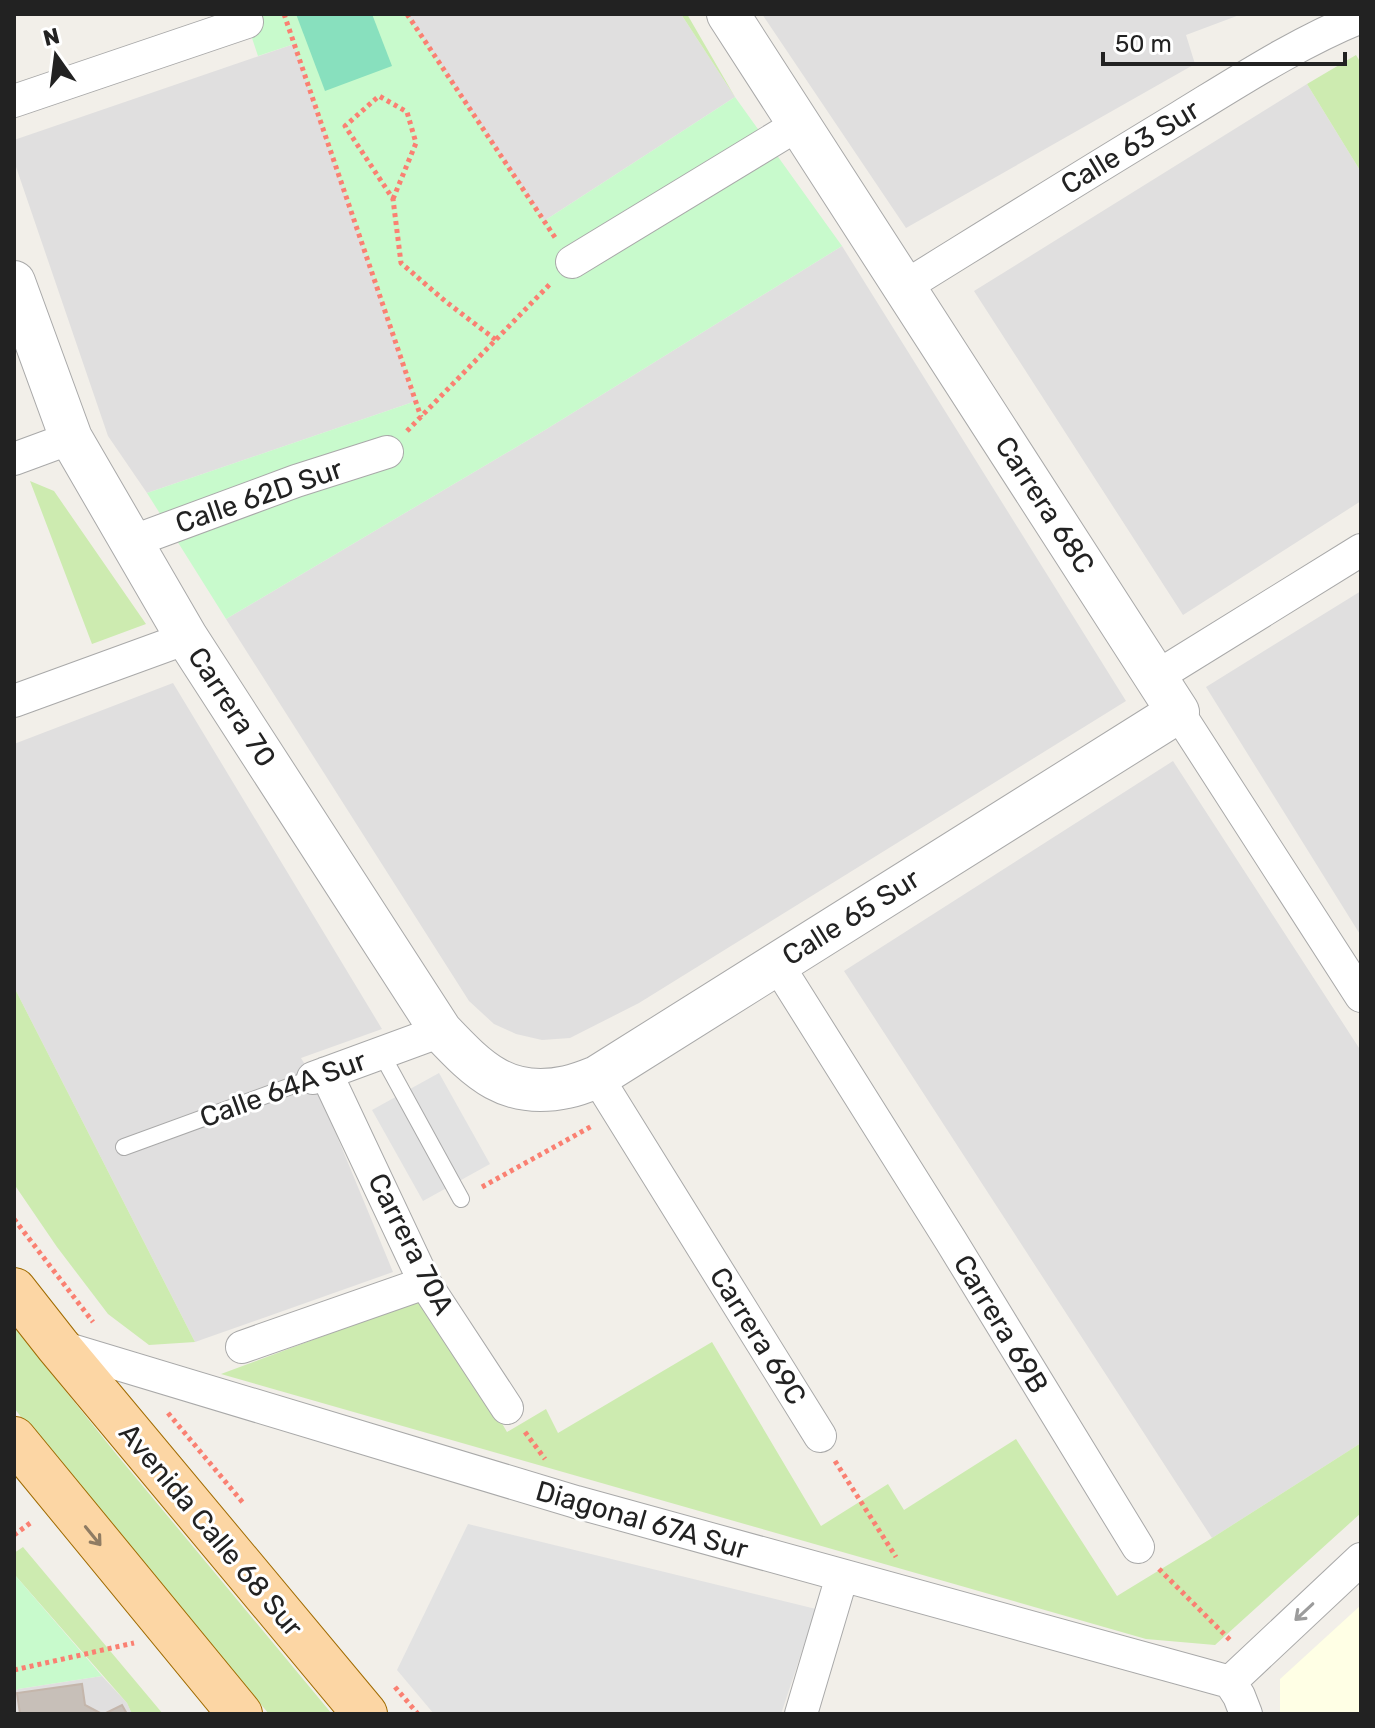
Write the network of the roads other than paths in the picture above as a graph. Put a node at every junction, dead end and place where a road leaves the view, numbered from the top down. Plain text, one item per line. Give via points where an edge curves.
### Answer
1 (728, 14) edge
2 (1361, 17) edge
3 (247, 22) dead end
4 (14, 101) edge
5 (799, 124) junction
6 (572, 262) road end
7 (14, 282) edge
8 (904, 287) junction
9 (71, 438) junction
10 (387, 452) road end
11 (14, 459) edge
12 (131, 542) junction
13 (1361, 550) edge
14 (187, 638) junction
15 (1156, 677) junction
16 (14, 701) edge
17 (1178, 712) junction
18 (777, 964) junction
19 (1361, 996) edge
20 (441, 1031) junction
21 (381, 1053) junction
22 (319, 1076) junction
23 (513, 1087) joint
24 (607, 1094) junction
25 (124, 1147) dead end
26 (461, 1199) road end
27 (425, 1283) junction
28 (14, 1290) edge
29 (58, 1346) junction
30 (242, 1347) dead end
31 (507, 1408) dead end
32 (820, 1436) road end
33 (14, 1439) edge
34 (1138, 1547) road end
35 (1361, 1559) edge
36 (842, 1576) junction
37 (1241, 1672) junction
38 (379, 1700) edge
39 (240, 1714) edge
40 (801, 1714) edge
41 (1246, 1714) edge

1 - 5 street, Carrera 68C
2 - 8 street, Calle 63 Sur via 1291,49
3 - 4 street
5 - 6 street
5 - 8 street, Carrera 68C
7 - 9 street, Carrera 70
8 - 15 street, Carrera 68C
9 - 11 street
9 - 12 street, Carrera 70
10 - 12 street, Calle 62D Sur
12 - 14 street, Carrera 70
13 - 15 street
14 - 16 street
14 - 20 street, Carrera 70
15 - 17 street, Carrera 68C
17 - 18 street, Calle 65 Sur
17 - 19 street, Carrera 68C
18 - 24 street, Calle 65 Sur
18 - 34 street, Carrera 69B
20 - 21 street, Calle 64A Sur
20 - 23 street, Carrera 70 via 470,1062
21 - 22 street, Calle 64A Sur
21 - 26 lane
22 - 25 lane, Calle 64A Sur
22 - 27 street, Carrera 70A
23 - 24 street, Calle 65 Sur
24 - 32 street, Carrera 69C
27 - 30 street
27 - 31 street, Carrera 70A
28 - 29 main road, Avenida Calle 68 Sur
29 - 36 street, Diagonal 67A Sur
29 - 38 main road, Avenida Calle 68 Sur
33 -> 39 main road
35 -> 37 street
36 - 37 street, Diagonal 67A Sur
36 - 40 street
37 - 41 street via 1239,1696

